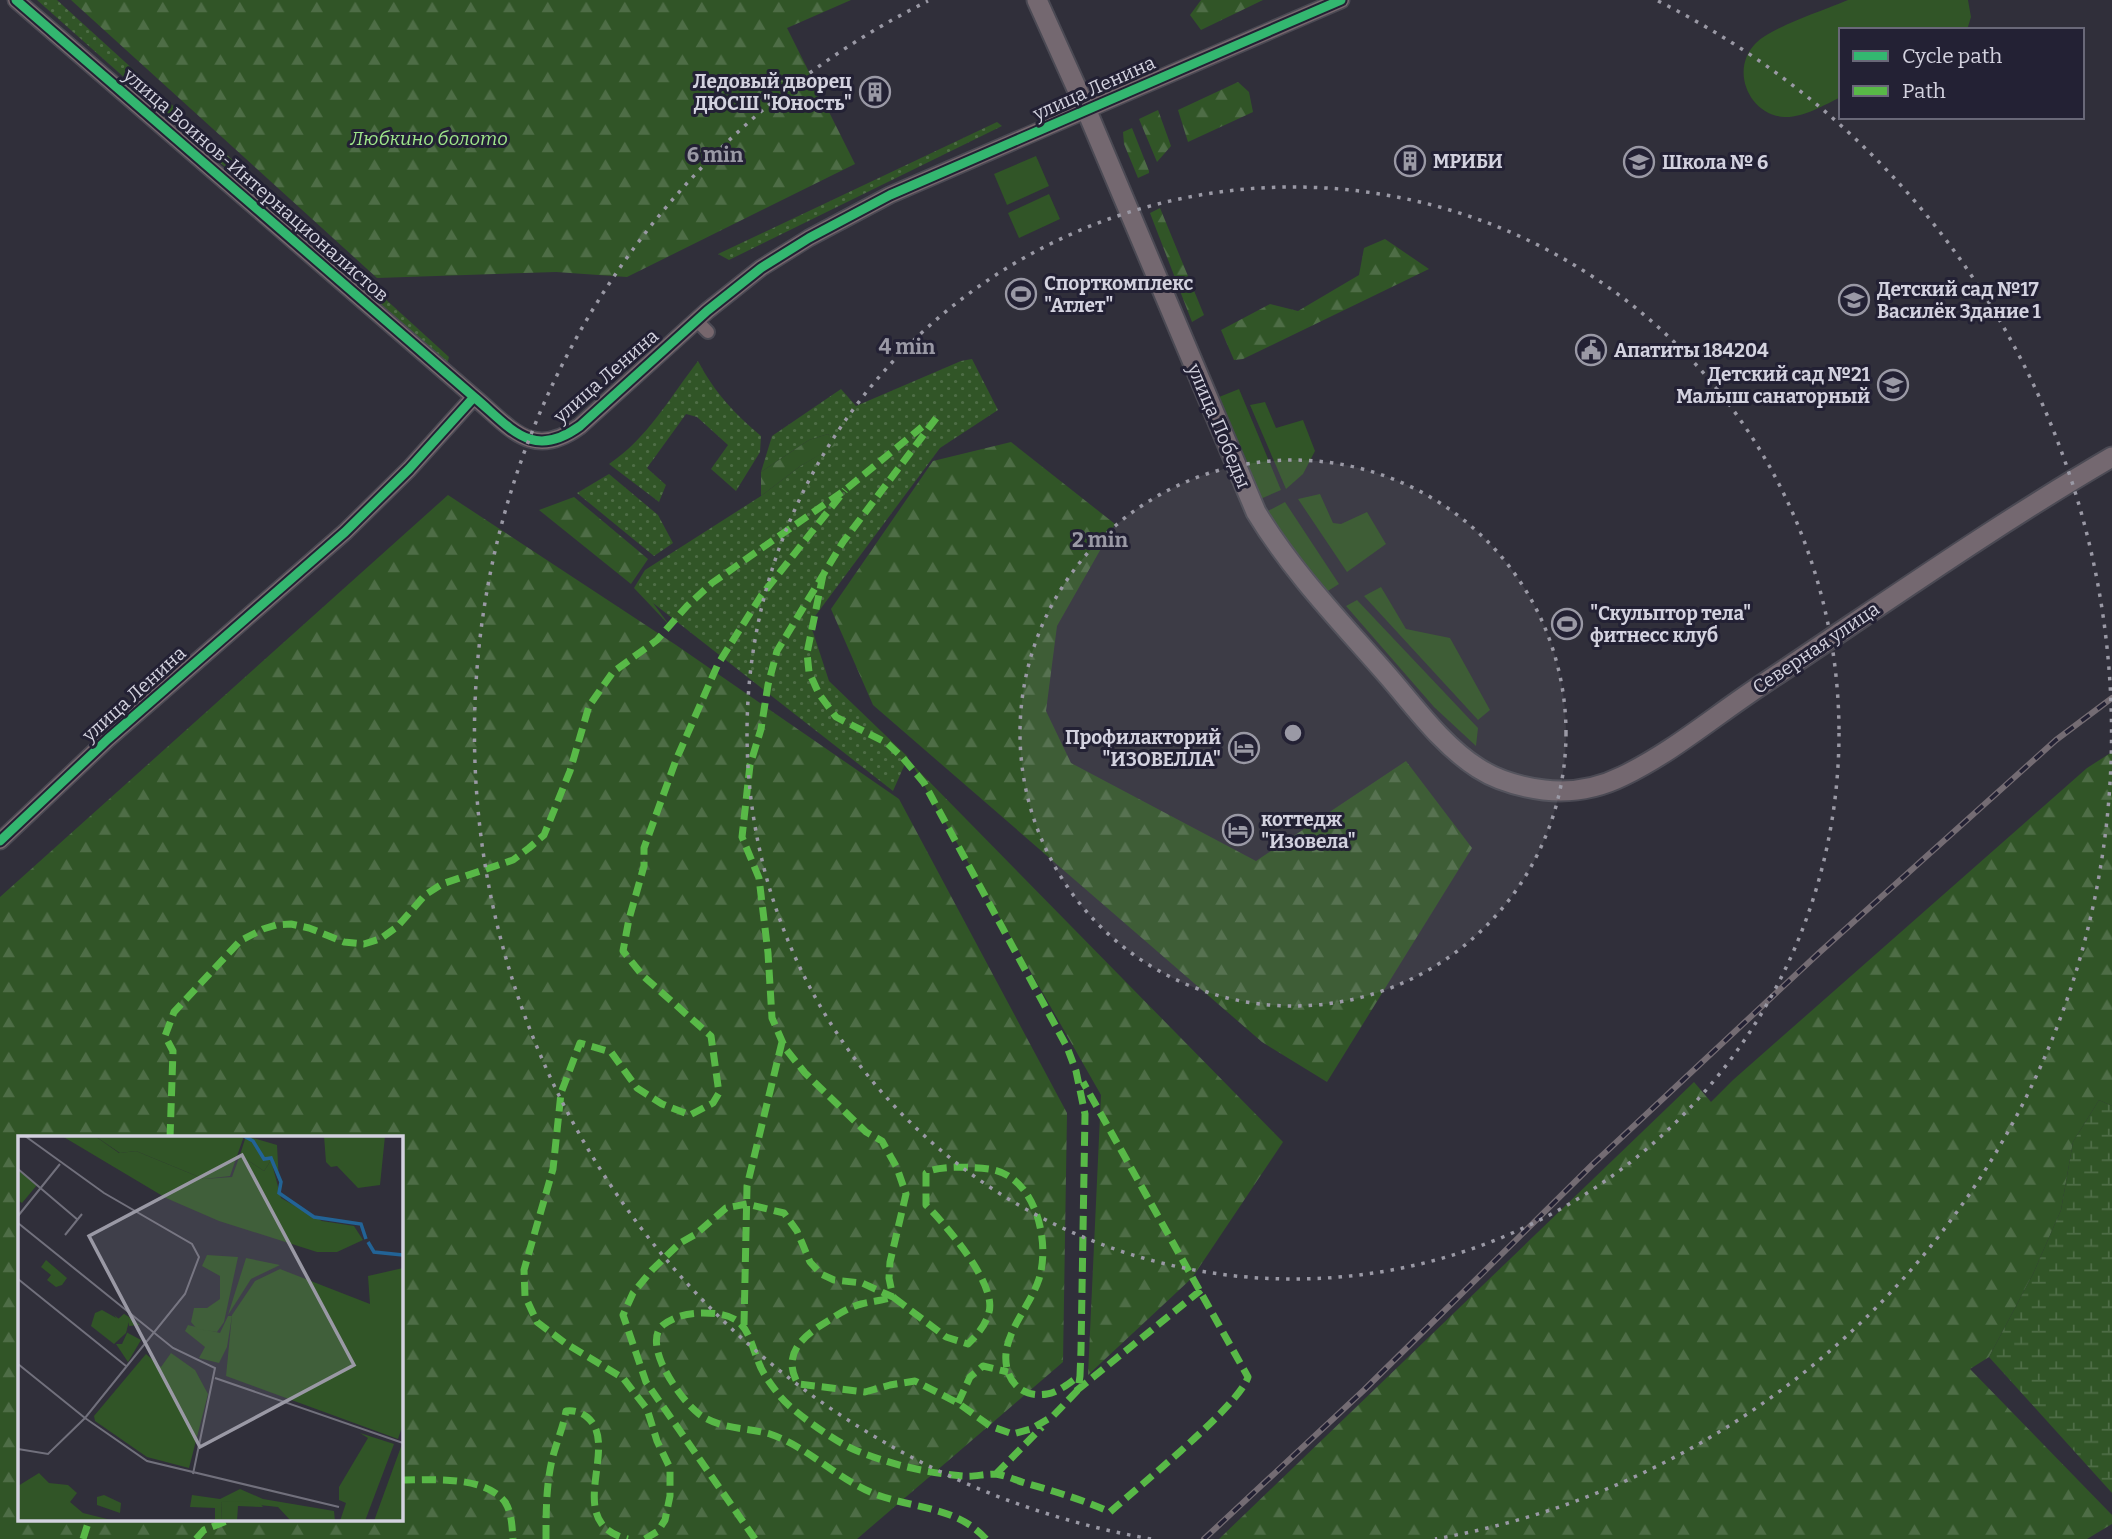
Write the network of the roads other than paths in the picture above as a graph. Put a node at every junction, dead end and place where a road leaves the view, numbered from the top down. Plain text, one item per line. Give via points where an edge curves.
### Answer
1 (16, 0) edge
2 (1037, 0) edge
3 (1341, 0) edge
4 (1086, 109) junction
5 (696, 320) junction
6 (708, 331) dead end
7 (474, 397) junction
8 (2112, 457) edge
9 (1506, 781) joint
10 (0, 841) edge

1 - 7 street, улица Воинов-Интернационалистов
2 - 4 main road, улица Победы
3 - 4 street, улица Ленина
4 - 5 street, улица Ленина via 890,195 809,238 761,268
4 - 9 main road, улица Победы via 1252,503 1278,548 1441,736 1478,768
5 - 6 street
5 - 7 street, улица Ленина via 589,419 562,438 540,443 527,439
7 - 10 street, улица Ленина via 345,532 108,739
8 - 9 main road, Северная улица via 1889,598 1623,776 1587,789 1565,790

